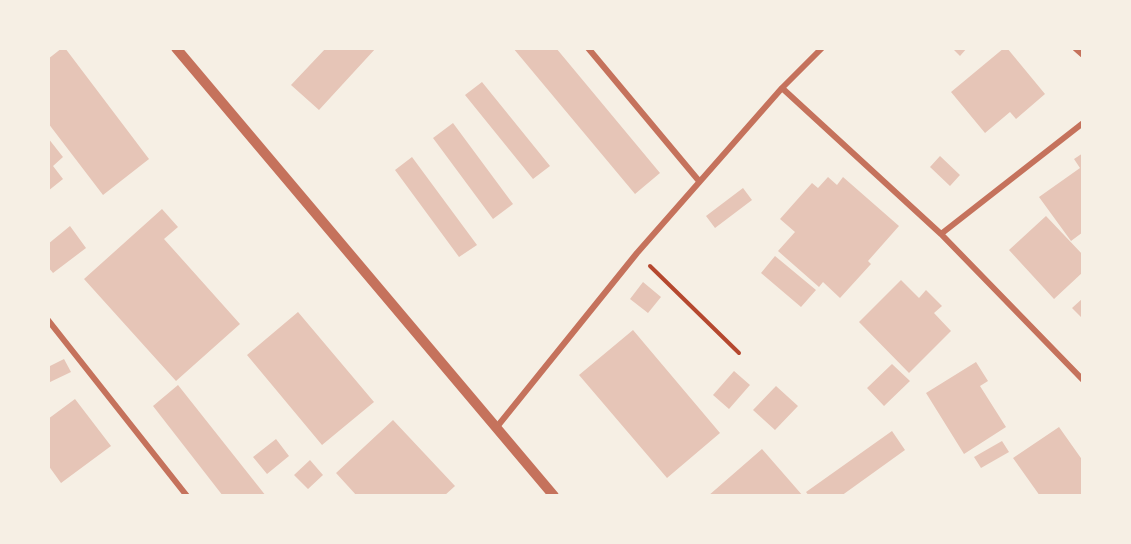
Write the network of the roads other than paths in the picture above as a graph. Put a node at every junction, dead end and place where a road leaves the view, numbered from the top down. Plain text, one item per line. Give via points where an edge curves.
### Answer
1 (176, 48) edge
2 (588, 48) edge
3 (822, 48) edge
4 (1075, 48) edge
5 (1083, 56) edge
6 (782, 88) junction
7 (1083, 123) edge
8 (699, 181) junction
9 (941, 234) junction
10 (48, 320) edge
11 (1083, 380) edge
12 (496, 428) junction
13 (187, 496) edge
14 (554, 496) edge

1 - 12 street
2 - 8 street
3 - 6 street
4 - 5 street
6 - 8 street
6 - 9 street
7 - 9 street
8 - 12 street
9 - 11 street
10 - 13 street
12 - 14 street

